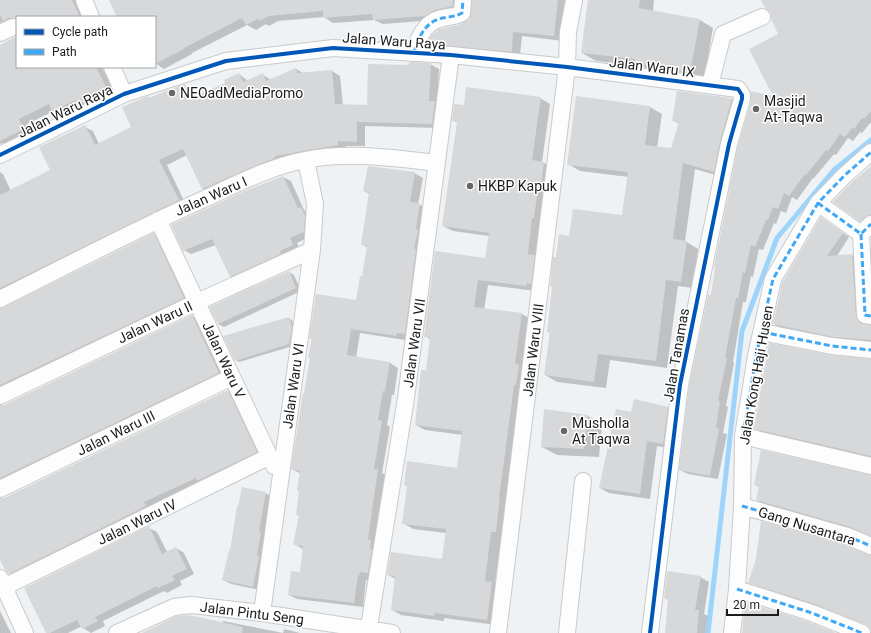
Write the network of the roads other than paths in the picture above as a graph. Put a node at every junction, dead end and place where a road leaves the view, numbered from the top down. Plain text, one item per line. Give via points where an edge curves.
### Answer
1 (84, 0) edge
2 (463, 0) edge
3 (574, 0) edge
4 (91, 16) edge
5 (762, 17) dead end
6 (414, 53) junction
7 (451, 55) junction
8 (567, 67) junction
9 (112, 68) edge
10 (710, 85) junction
11 (735, 88) joint
12 (124, 94) junction
13 (871, 152) edge
14 (0, 155) edge
15 (306, 160) junction
16 (437, 163) junction
17 (818, 203) junction
18 (158, 220) junction
19 (866, 229) edge
20 (312, 250) junction
21 (0, 299) edge
22 (197, 302) junction
23 (871, 316) edge
24 (762, 332) junction
25 (871, 350) edge
26 (232, 377) junction
27 (0, 396) edge
28 (743, 436) junction
29 (270, 456) junction
30 (871, 466) edge
31 (280, 478) junction
32 (583, 480) dead end
33 (0, 489) edge
34 (742, 506) junction
35 (871, 546) edge
36 (2, 583) edge
37 (737, 589) junction
38 (262, 613) junction
39 (368, 631) edge
40 (25, 633) edge
41 (117, 633) edge
42 (392, 633) edge
43 (498, 633) edge
44 (567, 633) edge
45 (650, 633) edge
46 (732, 633) edge
47 (862, 633) edge

1 - 4 street
2 - 6 street via 462,13 434,20 418,41
3 - 8 street, Jalan Waru VIII via 568,32
5 - 10 street via 723,34
6 - 7 street, Jalan Waru Raya
6 - 12 street, Jalan Waru Raya via 334,48 226,61
7 - 8 street, Jalan Waru Raya
7 - 16 street, Jalan Waru VII
8 - 10 street, Jalan Waru IX
8 - 43 street, Jalan Waru VIII
9 - 12 street
10 - 11 street, Jalan Waru IX
11 - 45 street, Jalan Tanamas via 740,92 742,99 729,144 680,385
12 - 14 street, Jalan Waru Raya
13 - 17 street, Jalan Kong Haji Husen
15 - 16 street, Jalan Waru I via 376,156
15 - 18 street, Jalan Waru I via 280,166
15 - 20 street, Jalan Waru VI via 315,204
16 - 39 street, Jalan Waru VII via 406,398
17 - 19 street
17 - 24 street, Jalan Kong Haji Husen via 773,279
18 - 21 street, Jalan Waru I
18 - 22 street, Jalan Waru V
19 - 23 street via 865,315
20 - 22 street, Jalan Waru II
20 - 31 street, Jalan Waru VI
22 - 26 street, Jalan Waru V
22 - 27 street, Jalan Waru II
24 - 25 street via 832,346
24 - 28 street, Jalan Kong Haji Husen
26 - 29 street, Jalan Waru V
26 - 33 street, Jalan Waru III
28 - 30 street
28 - 34 street, Jalan Kong Haji Husen
29 - 31 street, Jalan Waru V
29 - 36 street, Jalan Waru IV
31 - 38 street, Jalan Waru VI
32 - 44 street
34 - 35 street, Gang Nusantara via 847,536
34 - 37 street, Jalan Kong Haji Husen
36 - 40 street
37 - 46 street, Jalan Kong Haji Husen
37 - 47 street
38 - 39 street, Jalan Pintu Seng
38 - 41 street, Jalan Pintu Seng via 183,605
39 - 42 street, Jalan Pintu Seng

